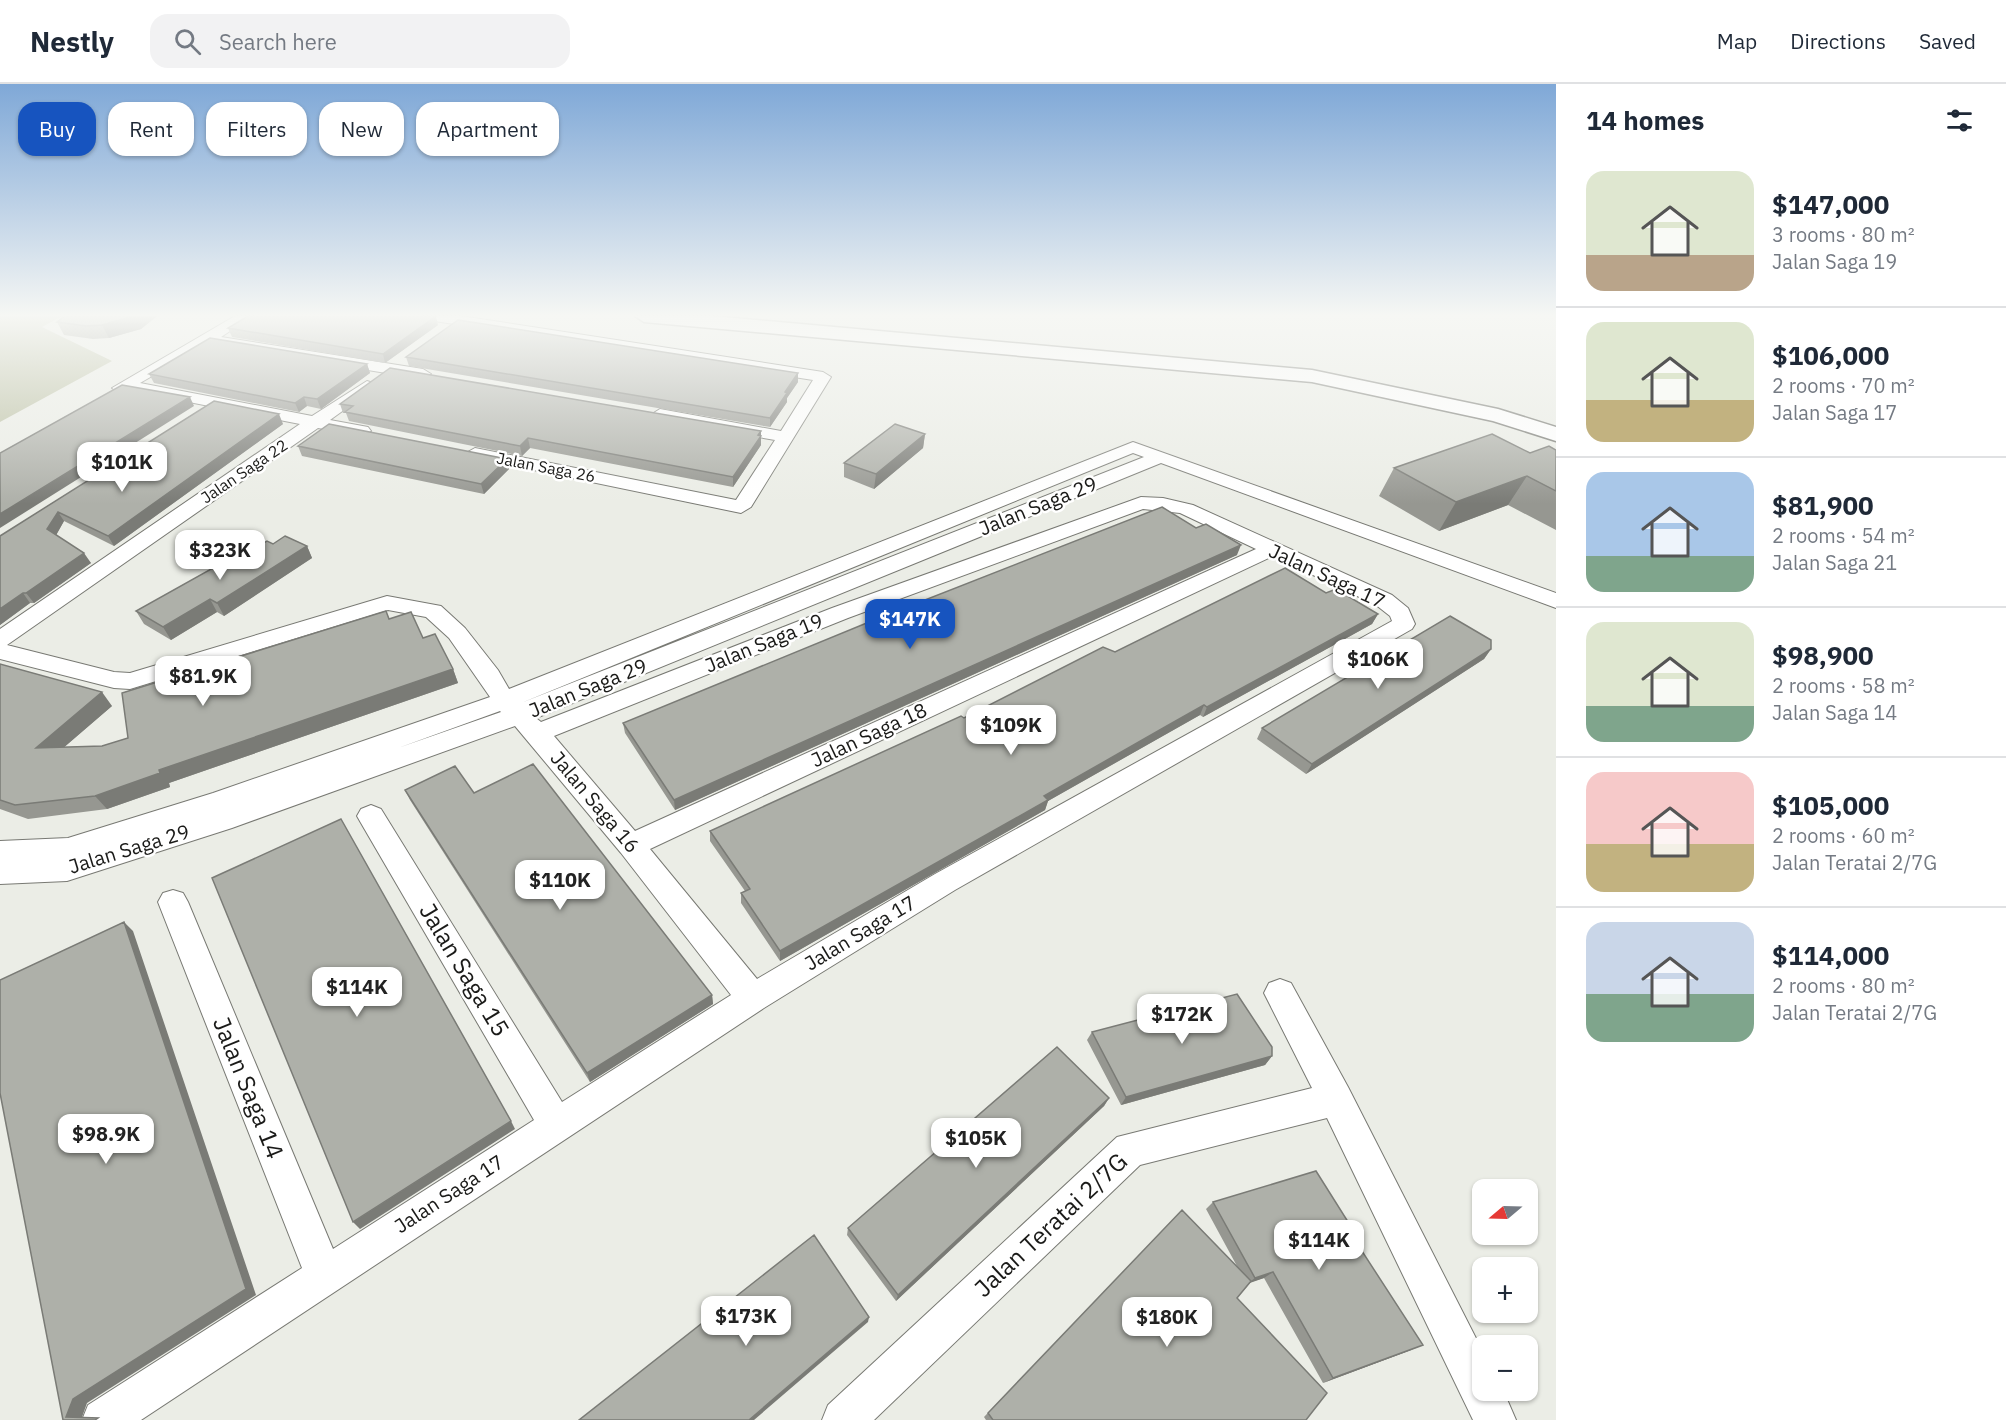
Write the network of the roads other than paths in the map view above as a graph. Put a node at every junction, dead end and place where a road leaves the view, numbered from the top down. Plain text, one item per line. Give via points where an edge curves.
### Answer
1 (138, 378) edge
2 (378, 378) edge
3 (822, 378) edge
4 (1323, 378) edge
5 (1428, 381) dead end
6 (126, 385) junction
7 (109, 394) edge
8 (216, 402) junction
9 (641, 411) edge
10 (199, 414) edge
11 (1556, 417) edge
12 (317, 422) junction
13 (1556, 434) edge
14 (384, 435) edge
15 (787, 436) junction
16 (454, 449) edge
17 (1157, 459) junction
18 (1163, 504) joint
19 (1270, 550) junction
20 (1556, 601) edge
21 (1556, 611) edge
22 (0, 640) edge
23 (0, 651) edge
24 (520, 716) junction
25 (371, 816) dead end
26 (631, 844) junction
27 (0, 852) edge
28 (0, 872) edge
29 (172, 902) dead end
30 (1280, 993) dead end
31 (753, 998) junction
32 (1336, 1099) junction
33 (556, 1125) junction
34 (324, 1275) junction
35 (103, 1420) edge
36 (843, 1420) edge
37 (1495, 1420) edge

1 - 6 street
2 - 12 street, Jalan Saga 22
3 - 15 street
4 - 13 highway via 1487,413
5 - 11 highway
6 - 7 street
6 - 8 street
8 - 10 street
8 - 12 street
9 - 15 street
12 - 14 street
12 - 22 street, Jalan Saga 22
15 - 16 street, Jalan Saga 26 via 741,507
17 - 20 street
17 - 21 street
17 - 24 street, Jalan Saga 29
17 - 24 street, Jalan Saga 29 via 1128,448
18 - 19 street, Jalan Saga 17 via 1186,509
18 - 24 street, Jalan Saga 19 via 1141,503
19 - 26 street, Jalan Saga 18
19 - 31 street, Jalan Saga 17 via 1384,600 1400,613 1404,624 945,882
23 - 24 street, Jalan Saga 16 via 130,681 387,603 433,611 458,633
24 - 26 street, Jalan Saga 16
24 - 27 street, Jalan Saga 29 via 220,801 68,849
24 - 28 street, Jalan Saga 29 via 222,820 67,869
25 - 33 street, Jalan Saga 15
26 - 31 street, Jalan Saga 16
29 - 34 street, Jalan Saga 14
30 - 32 street
31 - 33 street, Jalan Saga 17
32 - 36 street, Jalan Teratai 2/7G via 1130,1150
32 - 37 street
33 - 34 street, Jalan Saga 17
34 - 35 street, Jalan Saga 17

